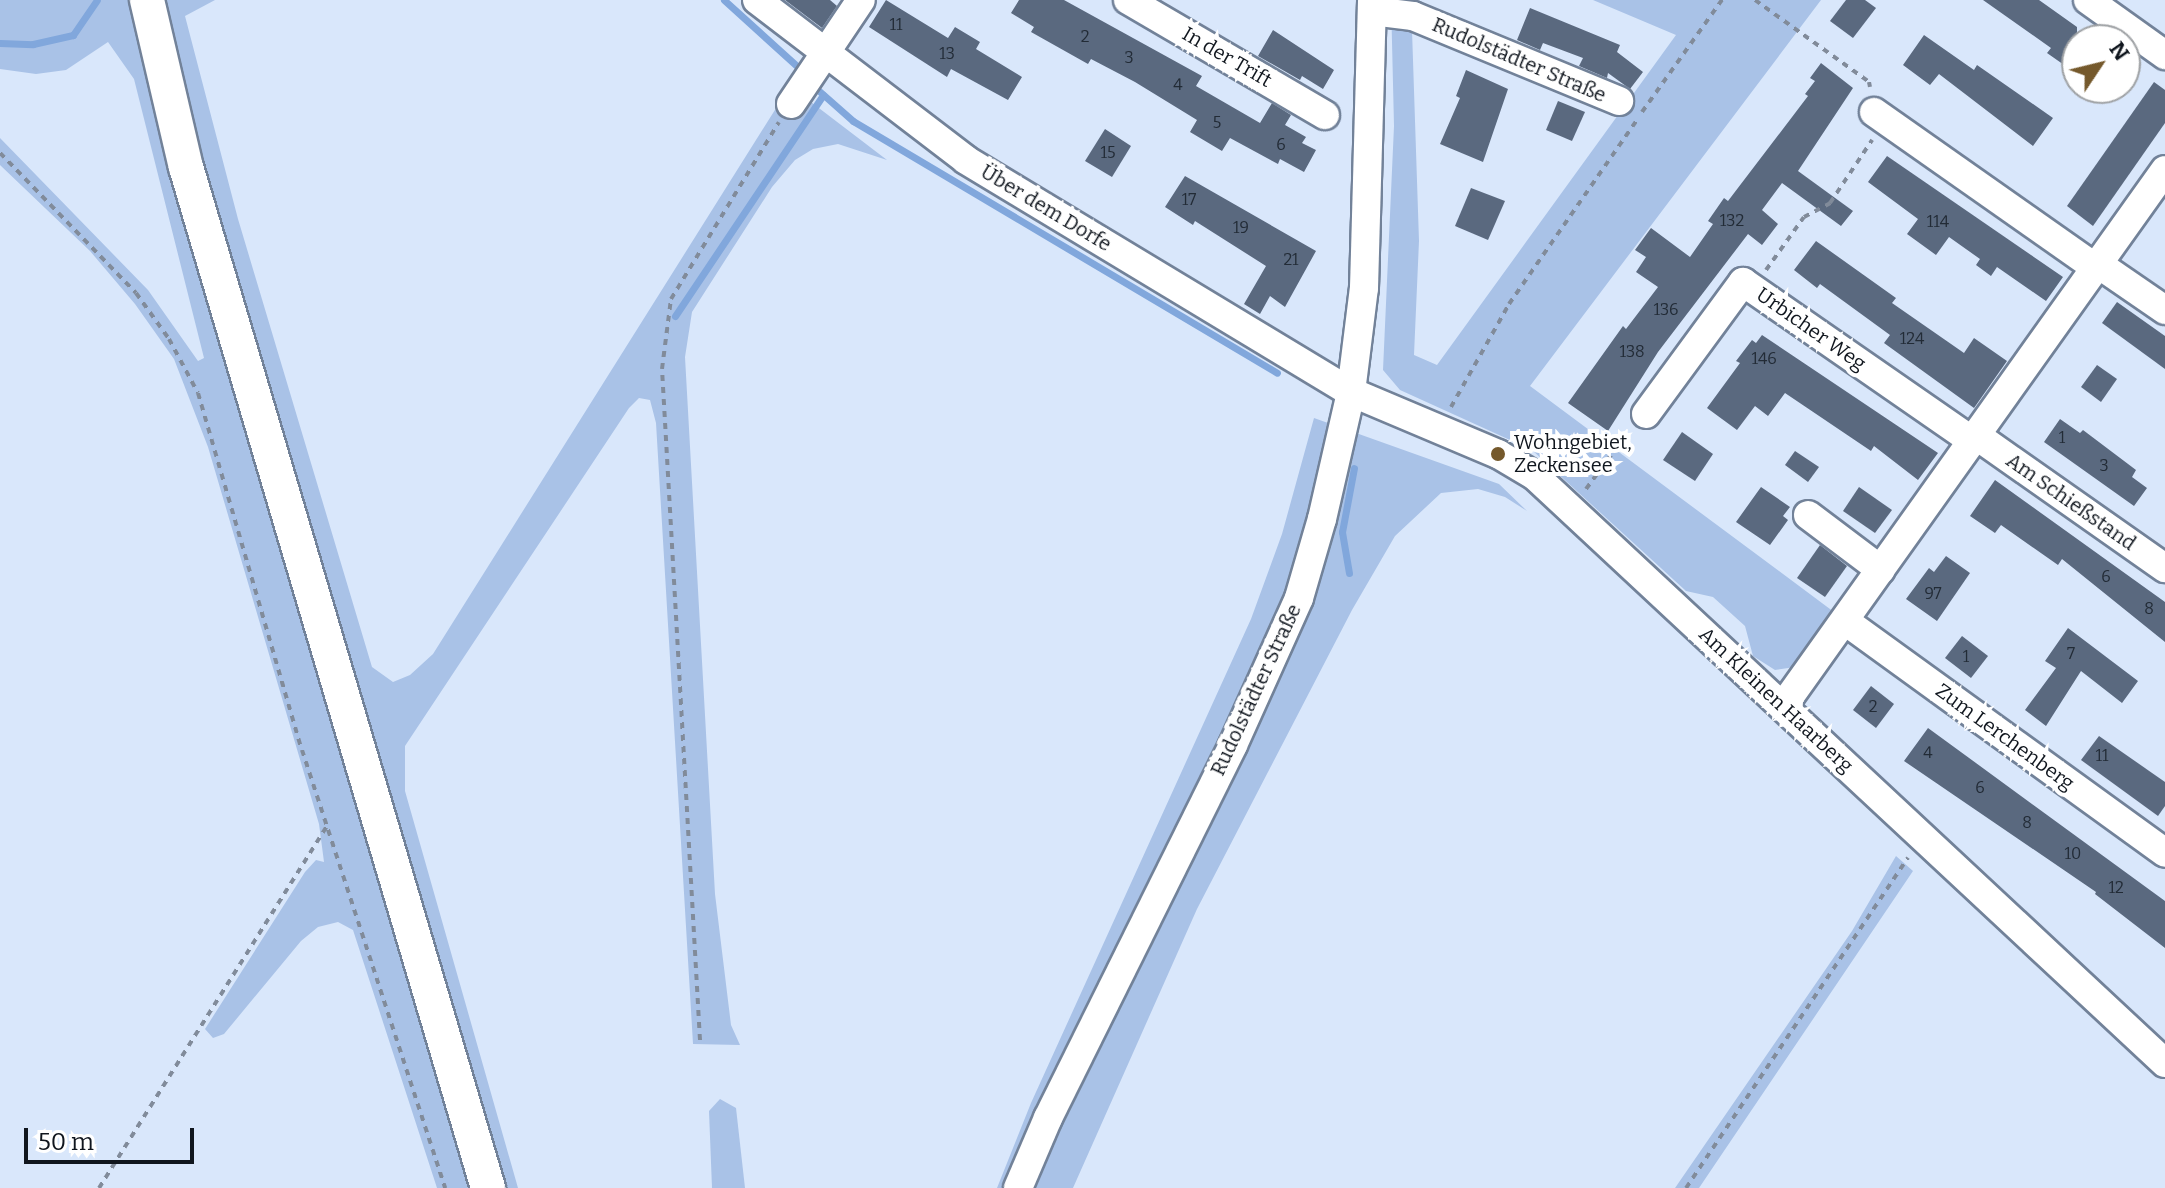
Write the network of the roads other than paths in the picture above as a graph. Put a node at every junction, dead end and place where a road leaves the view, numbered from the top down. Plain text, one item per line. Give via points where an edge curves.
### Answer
1 (147, 0) edge
2 (757, 0) edge
3 (861, 0) edge
4 (1128, 0) edge
5 (2088, 0) edge
6 (1372, 6) edge
7 (825, 53) junction
8 (2165, 55) edge
9 (1619, 101) dead end
10 (791, 104) road end
11 (1325, 115) dead end
12 (1880, 116) road end
13 (2165, 170) edge
14 (2097, 266) junction
15 (2165, 310) edge
16 (1351, 392) junction
17 (1646, 414) road end
18 (1975, 439) junction
19 (1808, 515) dead end
20 (2165, 568) edge
21 (1881, 570) junction
22 (1845, 621) junction
23 (1783, 706) junction
24 (2165, 853) edge
25 (2165, 1063) edge
26 (488, 1188) edge
27 (1018, 1188) edge

1 - 26 main road via 186,167
2 - 7 street, Über dem Dorfe
3 - 7 street
4 - 11 street, In der Trift
5 - 8 street
6 - 9 street, Rudolstädter Straße via 1413,16
6 - 16 street, Rudolstädter Straße via 1364,288
7 - 10 street
7 - 16 street, Über dem Dorfe via 966,160
12 - 14 street
13 - 14 street
14 - 15 street
14 - 18 street
16 - 23 street, Am Kleinen Haarberg via 1439,427 1535,476
16 - 27 street, Rudolstädter Straße via 1322,519 1282,642
17 - 18 street, Urbicher Weg via 1748,285
18 - 20 street, Am Schießstand
18 - 21 street
19 - 21 street
21 - 22 street
22 - 23 street
22 - 24 street, Zum Lerchenberg
23 - 25 street, Am Kleinen Haarberg

